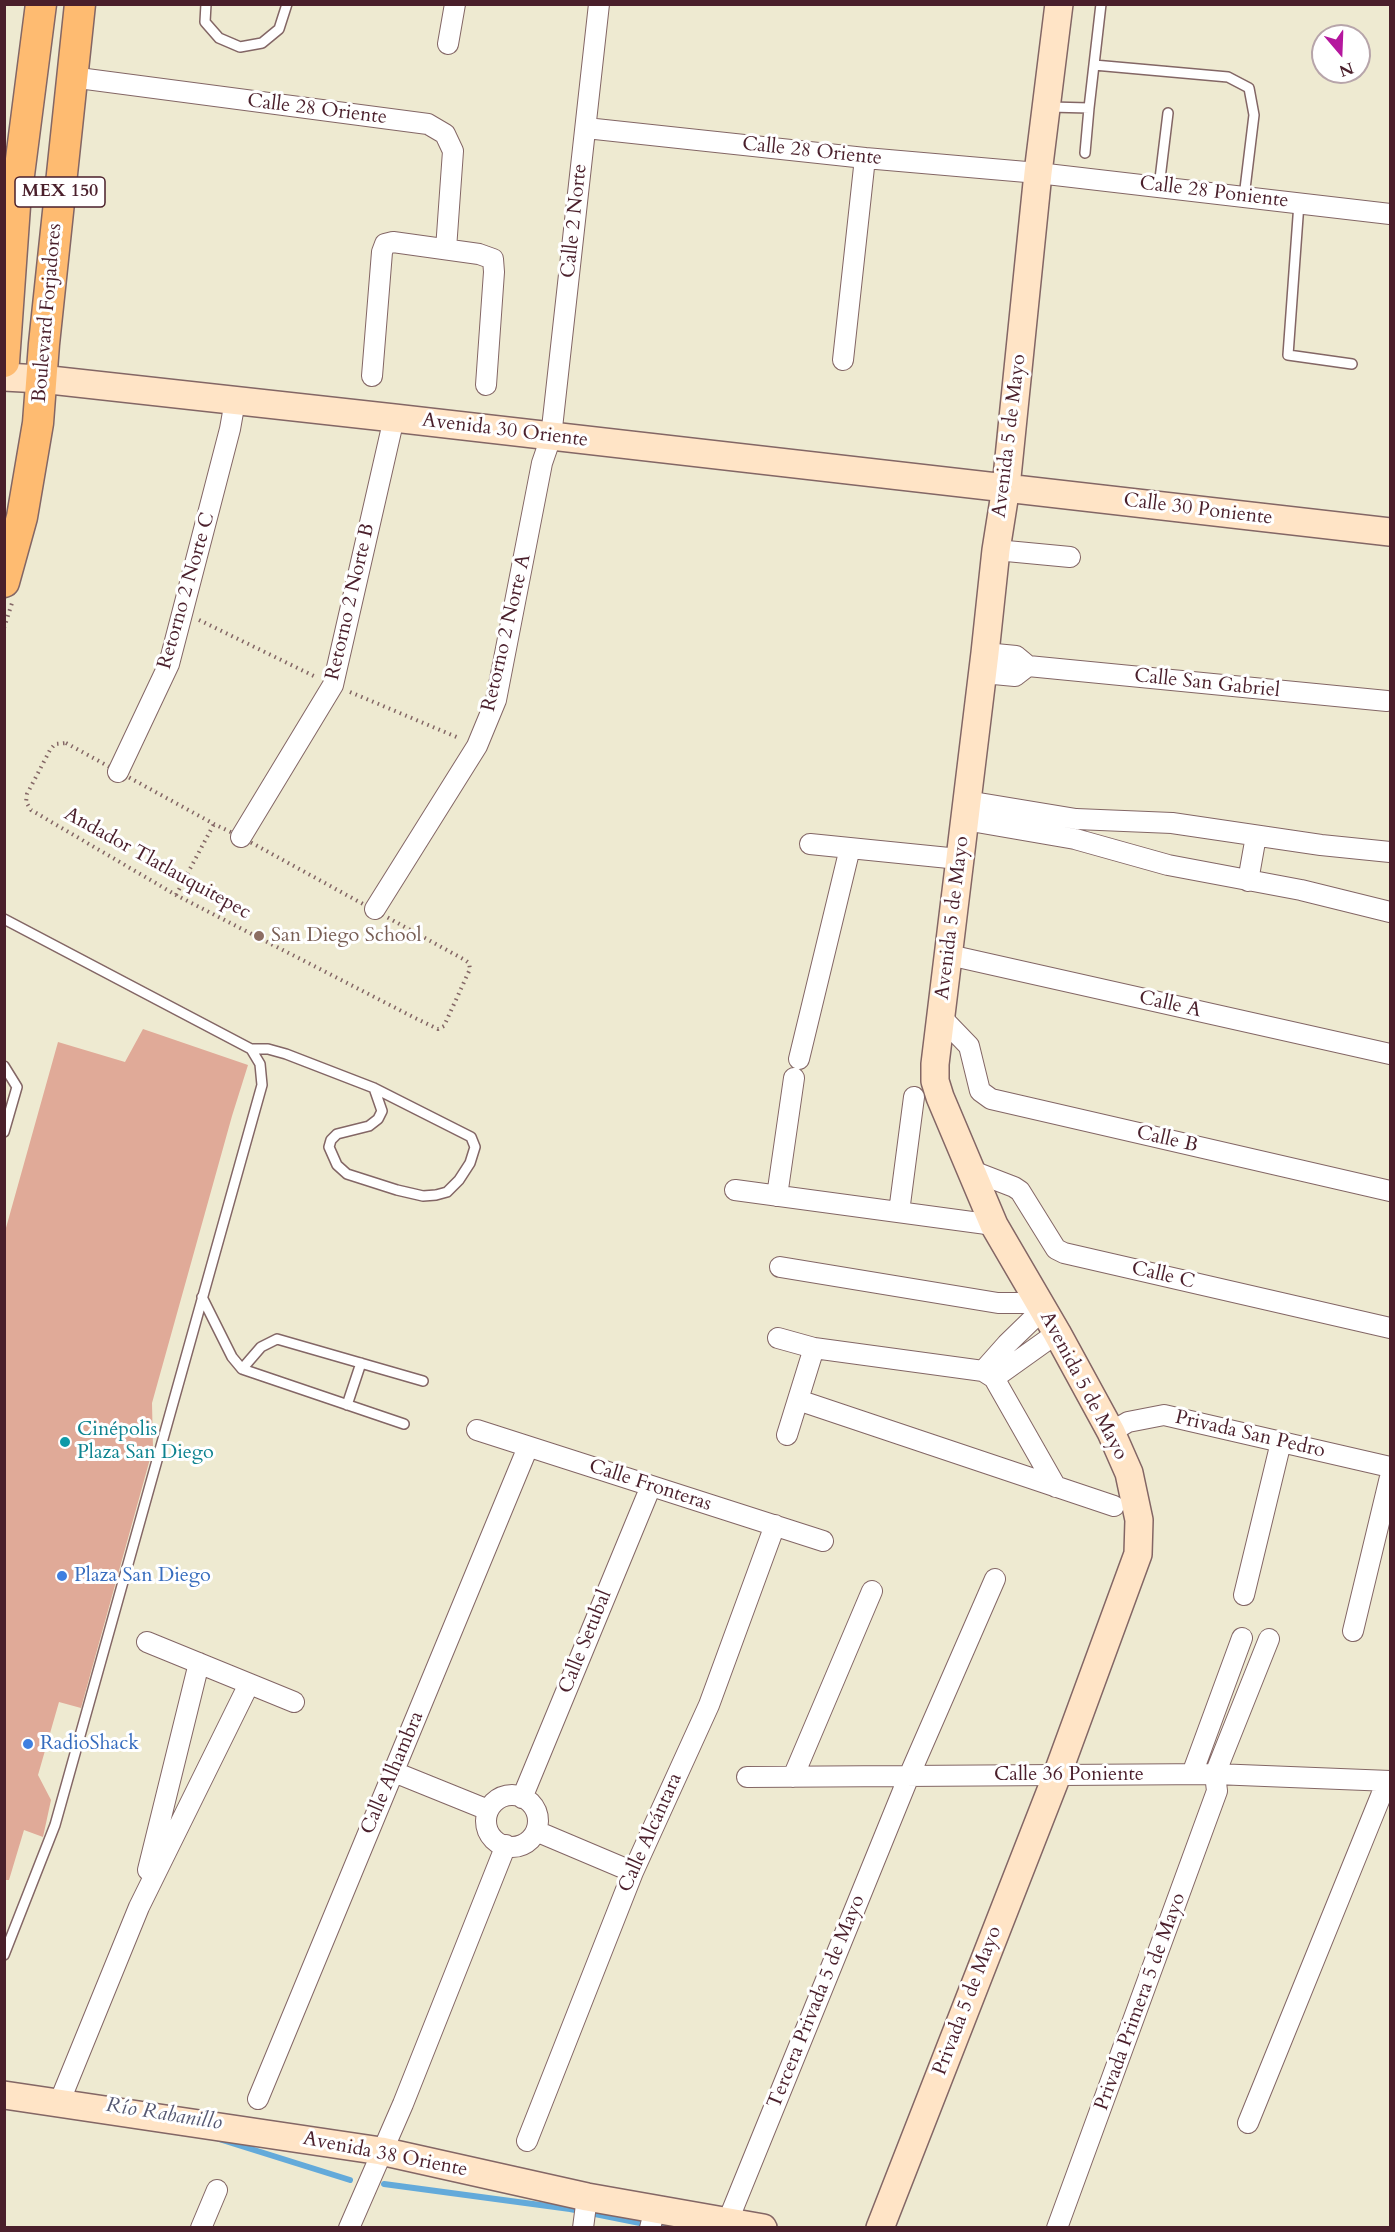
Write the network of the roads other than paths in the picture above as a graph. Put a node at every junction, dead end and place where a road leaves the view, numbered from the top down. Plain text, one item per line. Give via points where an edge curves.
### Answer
1 (41, 4) edge
2 (80, 4) edge
3 (206, 4) edge
4 (287, 4) edge
5 (455, 4) edge
6 (599, 4) edge
7 (1059, 4) edge
8 (1101, 4) edge
9 (448, 44) dead end
10 (1094, 66) junction
11 (71, 77) junction
12 (1047, 107) junction
13 (1089, 108) junction
14 (1168, 113) dead end
15 (586, 128) junction
16 (1085, 153) dead end
17 (865, 158) junction
18 (1038, 173) junction
19 (1159, 187) junction
20 (1244, 197) junction
21 (1299, 203) junction
22 (1390, 214) edge
23 (446, 249) junction
24 (843, 360) dead end
25 (4, 362) edge
26 (1352, 364) dead end
27 (372, 376) dead end
28 (4, 377) edge
29 (41, 379) junction
30 (486, 385) dead end
31 (235, 401) junction
32 (394, 418) junction
33 (551, 437) junction
34 (1006, 487) junction
35 (1390, 532) edge
36 (996, 550) junction
37 (1070, 557) dead end
38 (4, 582) edge
39 (984, 663) junction
40 (1387, 701) dead end
41 (118, 772) road end
42 (966, 811) junction
43 (1256, 836) junction
44 (241, 837) road end
45 (810, 844) dead end
46 (850, 848) junction
47 (1390, 852) edge
48 (959, 860) junction
49 (1248, 881) junction
50 (375, 909) road end
51 (1390, 912) edge
52 (4, 919) edge
53 (949, 955) junction
54 (941, 1017) junction
55 (251, 1049) junction
56 (1390, 1054) edge
57 (4, 1066) edge
58 (374, 1088) junction
59 (914, 1097) dead end
60 (4, 1132) edge
61 (970, 1170) junction
62 (735, 1190) dead end
63 (1390, 1191) edge
64 (777, 1196) junction
65 (899, 1212) junction
66 (994, 1225) junction
67 (780, 1267) dead end
68 (202, 1297) junction
69 (1041, 1306) junction
70 (1390, 1328) edge
71 (1057, 1333) junction
72 (777, 1338) dead end
73 (814, 1348) junction
74 (361, 1363) junction
75 (242, 1369) junction
76 (988, 1374) junction
77 (423, 1381) dead end
78 (798, 1400) junction
79 (347, 1405) junction
80 (404, 1424) dead end
81 (477, 1430) dead end
82 (1111, 1432) junction
83 (787, 1435) dead end
84 (1281, 1442) junction
85 (528, 1447) junction
86 (1390, 1467) edge
87 (1390, 1477) edge
88 (651, 1486) junction
89 (1056, 1487) junction
90 (1114, 1506) dead end
91 (775, 1526) junction
92 (824, 1541) dead end
93 (995, 1579) dead end
94 (872, 1591) dead end
95 (1244, 1595) dead end
96 (1353, 1631) dead end
97 (1242, 1638) dead end
98 (1269, 1639) dead end
99 (147, 1642) dead end
100 (199, 1663) junction
101 (249, 1684) junction
102 (294, 1702) dead end
103 (394, 1772) junction
104 (1192, 1774) junction
105 (1215, 1774) junction
106 (1057, 1775) junction
107 (909, 1776) junction
108 (747, 1777) dead end
109 (793, 1777) junction
110 (1389, 1781) edge
111 (522, 1798) junction
112 (488, 1810) junction
113 (536, 1831) junction
114 (506, 1845) junction
115 (633, 1872) junction
116 (139, 1907) junction
117 (4, 1955) edge
118 (4, 2095) edge
119 (258, 2099) dead end
120 (59, 2103) junction
121 (1248, 2123) dead end
122 (527, 2141) dead end
123 (381, 2151) junction
124 (217, 2190) dead end
125 (587, 2197) junction
126 (653, 2218) edge
127 (727, 2224) edge
128 (201, 2228) edge
129 (349, 2228) edge
130 (583, 2228) edge
131 (763, 2228) edge
132 (880, 2228) edge
133 (1057, 2228) edge

1 - 25 main road, Boulevard Forjadores / MEX 150 via 15,206
2 - 11 main road, Boulevard Forjadores / MEX 150
3 - 4 lane via 205,21 212,30 219,38 240,47 262,43 279,29
5 - 9 street
6 - 15 street, Calle 2 Norte
7 - 12 street, Avenida 5 de Mayo
8 - 10 lane
10 - 13 lane
10 - 20 lane via 1228,77 1249,88 1254,115
11 - 23 street, Calle 28 Oriente via 428,124 445,134 453,151
11 - 29 main road, Boulevard Forjadores / MEX 150
12 - 13 lane
12 - 18 street, Avenida 5 de Mayo
13 - 16 lane
14 - 19 lane
15 - 17 street, Calle 28 Oriente
15 - 33 street, Calle 2 Norte
17 - 18 street, Calle 28 Oriente
17 - 24 street
18 - 19 street, Calle 28 Poniente
18 - 34 street, Avenida 5 de Mayo
19 - 20 street, Calle 28 Poniente
20 - 21 street, Calle 28 Poniente
21 - 22 street, Calle 28 Poniente
21 - 26 lane via 1288,355
23 - 27 street via 386,244 382,252
23 - 30 street via 493,259
28 - 29 street, Avenida 30 Oriente
29 - 31 street, Avenida 30 Oriente
29 - 38 main road, Boulevard Forjadores / MEX 150 via 38,423 22,517
31 - 32 street, Avenida 30 Oriente
31 - 41 street, Retorno 2 Norte C via 169,664
32 - 33 street, Avenida 30 Oriente
32 - 44 street, Retorno 2 Norte B via 333,685
33 - 34 street, Avenida 30 Oriente
33 - 50 street, Retorno 2 Norte A via 496,700 477,746
34 - 35 street, Calle 30 Poniente
34 - 36 street, Avenida 5 de Mayo
36 - 37 street
36 - 39 street, Avenida 5 de Mayo
39 - 40 street, Calle San Gabriel via 1016,656 1028,666
39 - 42 street, Avenida 5 de Mayo
42 - 43 street via 1172,823
42 - 48 street, Avenida 5 de Mayo
42 - 49 street via 1168,865
43 - 47 street
43 - 49 street
45 - 46 street
46 - 48 street
46 - 64 street via 796,1068
48 - 53 street, Avenida 5 de Mayo
49 - 51 street
52 - 55 lane
53 - 54 street, Avenida 5 de Mayo
53 - 56 street, Calle A
54 - 61 street, Avenida 5 de Mayo via 935,1081
54 - 63 street, Calle B via 969,1046 980,1091 991,1100
55 - 58 lane via 285,1054
55 - 68 lane via 260,1064 262,1085
57 - 60 lane via 17,1087
58 - 58 lane via 471,1137 475,1147 470,1163 447,1192 423,1196 398,1190 347,1174 337,1165 330,1140 337,1134 369,1126 382,1111
59 - 65 street
61 - 66 street, Avenida 5 de Mayo
61 - 70 street, Calle C via 1020,1191 1056,1249 1064,1253
62 - 64 street
64 - 65 street
65 - 66 street
66 - 69 street, Avenida 5 de Mayo
67 - 69 street via 998,1303
68 - 75 lane via 231,1357
68 - 117 lane via 55,1825
69 - 71 street, Avenida 5 de Mayo
69 - 76 street via 1007,1344
71 - 76 street
71 - 82 street, Avenida 5 de Mayo
72 - 73 street
73 - 76 street
73 - 78 street
74 - 75 lane via 277,1339 261,1347
74 - 77 lane
74 - 79 lane
75 - 79 lane
76 - 89 street
78 - 83 street
78 - 89 street
79 - 80 lane
81 - 85 street, Calle Fronteras
82 - 84 street, Privada San Pedro via 1128,1422 1164,1414
82 - 106 street, Avenida 5 de Mayo via 1129,1473 1139,1520 1138,1554
84 - 86 street, Privada San Pedro
84 - 95 street
85 - 88 street, Calle Fronteras
85 - 103 street, Calle Alhambra
87 - 96 street
88 - 91 street, Calle Fronteras
88 - 111 street, Calle Setubal
89 - 90 street
91 - 92 street, Calle Fronteras
91 - 115 street, Calle Alcántara via 709,1705
93 - 107 street, Tercera Privada 5 de Mayo
94 - 109 street
97 - 104 street
98 - 105 street, Privada Primera 5 de Mayo
99 - 100 street
100 - 101 street
100 - 116 street
101 - 102 street
101 - 116 street
103 - 112 street
103 - 119 street, Calle Alhambra
104 - 105 street, Calle 36 Poniente
104 - 106 street, Calle 36 Poniente
105 - 110 street, Calle 36 Poniente
105 - 133 street, Privada Primera 5 de Mayo via 1217,1791
106 - 107 street, Calle 36 Poniente
106 - 132 street, Privada 5 de Mayo
107 - 109 street, Calle 36 Poniente
107 - 127 street, Tercera Privada 5 de Mayo
108 - 109 street, Calle 36 Poniente
110 - 121 street
111 - 112 street via 498,1798
111 - 113 street via 530,1801 538,1815
112 - 114 street via 486,1826 494,1840
113 - 114 street via 525,1843
113 - 115 street
114 - 123 street
115 - 122 street, Calle Alcántara
116 - 120 street
118 - 120 street, Avenida 38 Oriente
120 - 123 street, Avenida 38 Oriente
123 - 125 street, Avenida 38 Oriente
123 - 129 street
124 - 128 street
125 - 126 street, Avenida 38 Oriente
125 - 130 street
126 - 127 street, Avenida 38 Oriente
127 - 131 street, Avenida 38 Oriente

